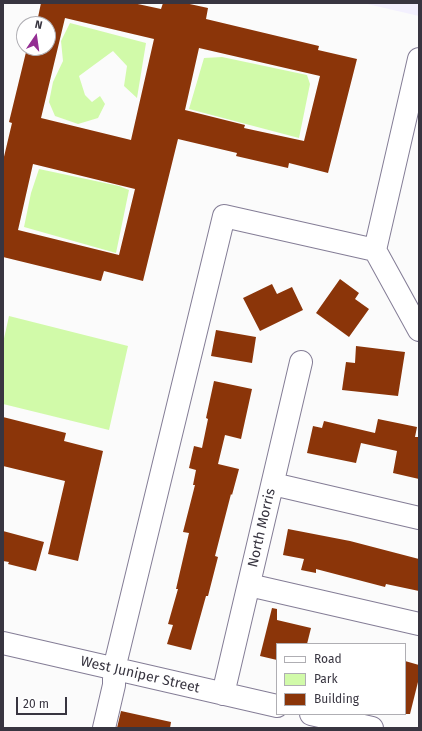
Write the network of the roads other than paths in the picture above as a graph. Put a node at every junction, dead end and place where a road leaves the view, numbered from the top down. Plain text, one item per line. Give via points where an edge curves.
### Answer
1 (419, 60) edge
2 (374, 250) junction
3 (419, 330) edge
4 (301, 362) dead end
5 (272, 484) junction
6 (419, 518) edge
7 (249, 585) junction
8 (419, 624) edge
9 (3, 643) edge
10 (114, 669) junction
11 (223, 694) junction
12 (276, 706) edge
13 (315, 715) edge
14 (104, 728) edge
15 (372, 728) edge

1 - 2 street
2 - 3 street
2 - 10 street via 224,216
4 - 5 street, North Morris
5 - 6 street
5 - 7 street, North Morris
7 - 8 street
7 - 11 street, North Morris
9 - 10 street, West Juniper Street
10 - 11 street, West Juniper Street
10 - 14 street via 114,685
11 - 12 street, West Juniper Street
13 - 15 street

